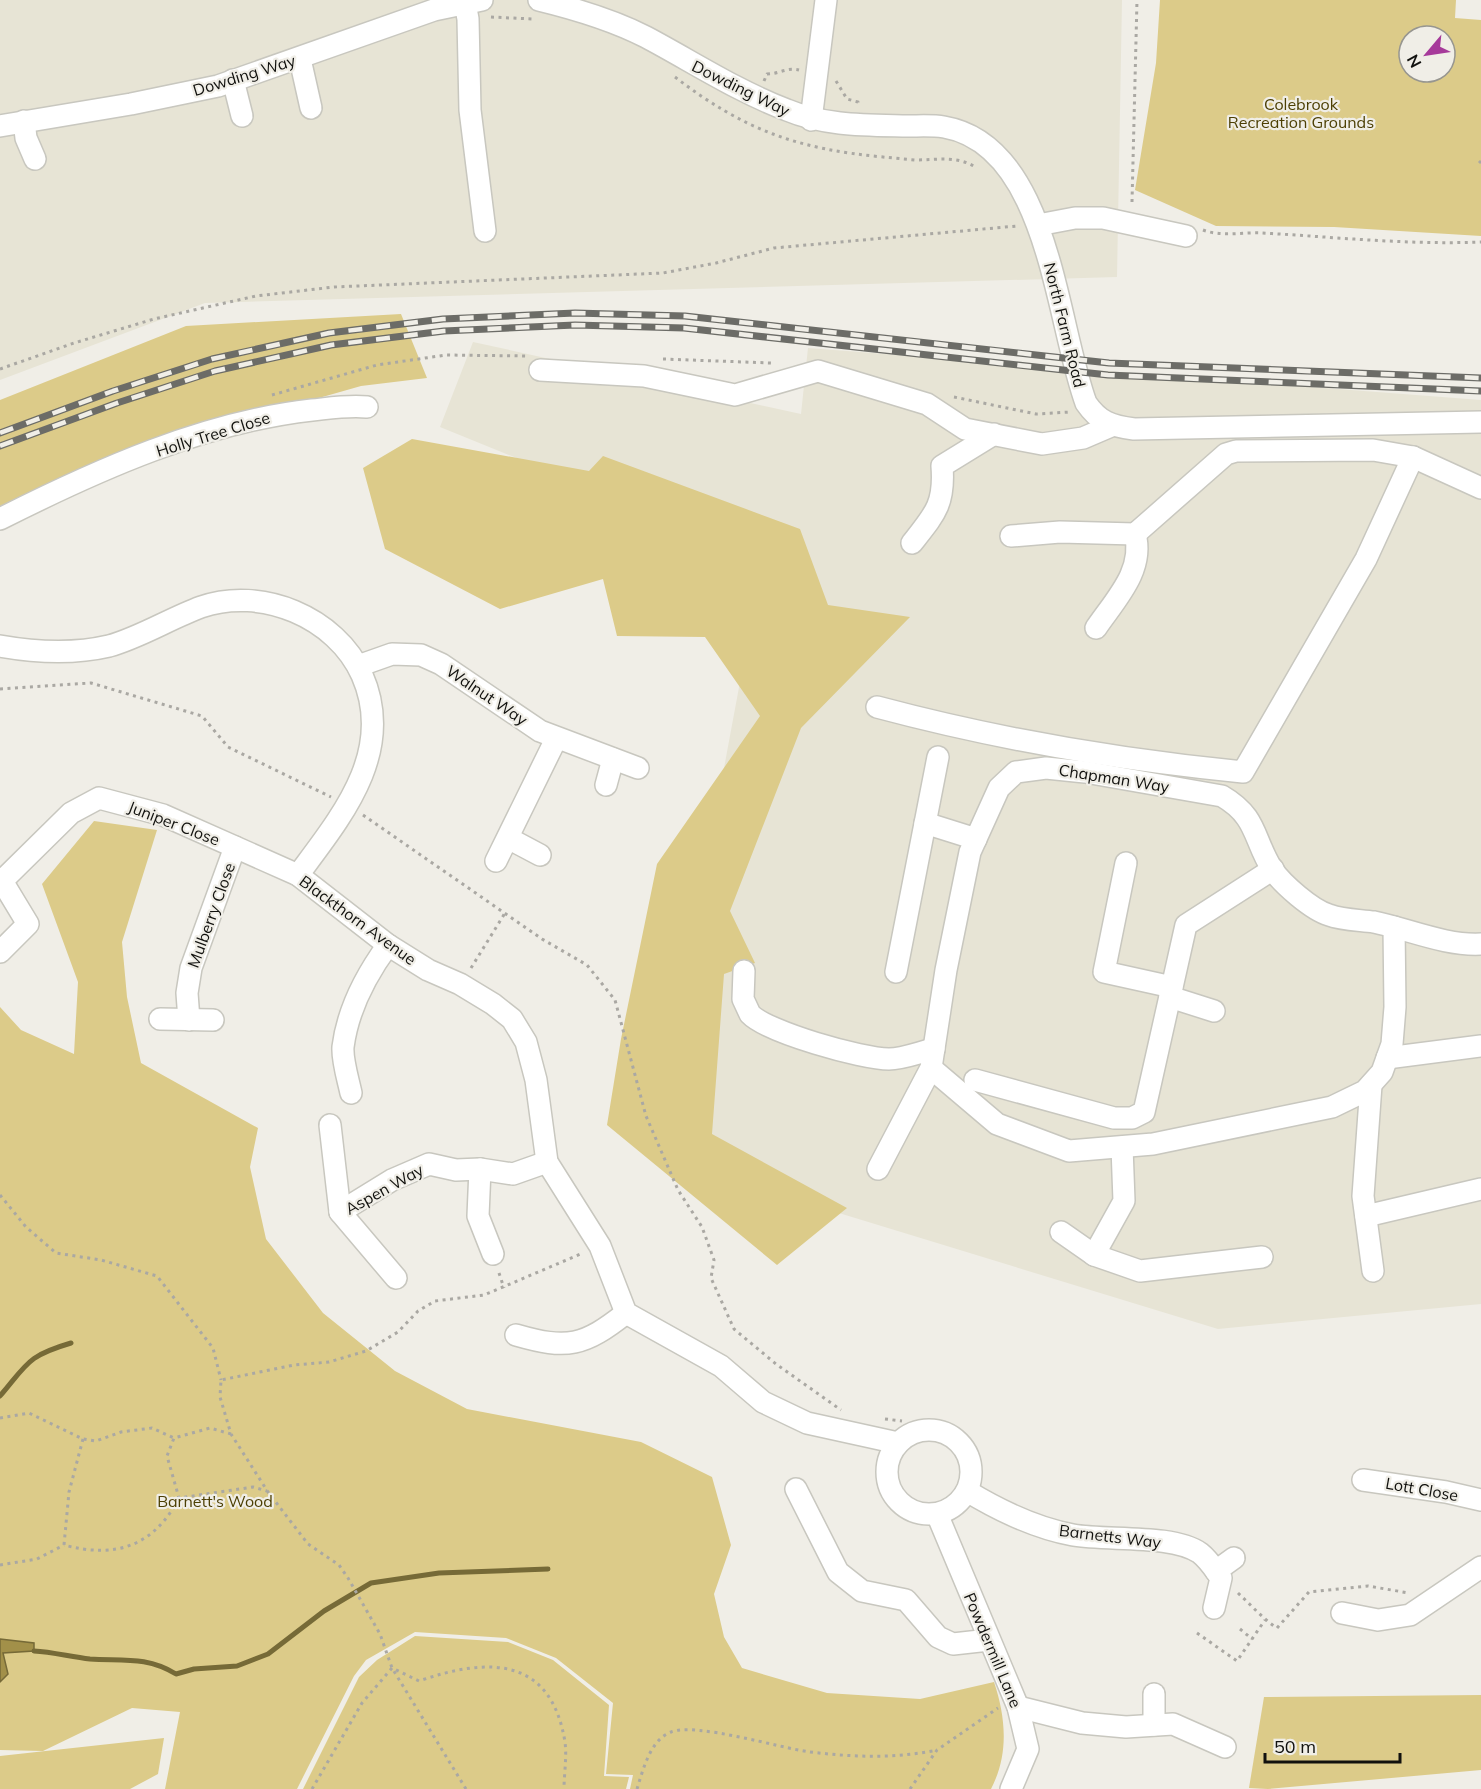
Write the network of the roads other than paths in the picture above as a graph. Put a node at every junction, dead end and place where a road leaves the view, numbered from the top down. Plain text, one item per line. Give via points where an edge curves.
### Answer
1 (826, 0) edge
2 (471, 7) edge
3 (538, 9) edge
4 (300, 59) junction
5 (233, 80) junction
6 (311, 108) dead end
7 (242, 116) dead end
8 (811, 120) junction
9 (24, 121) junction
10 (0, 126) edge
11 (35, 159) dead end
12 (1038, 225) junction
13 (485, 231) dead end
14 (1193, 233) road end
15 (540, 363) road end
16 (367, 407) dead end
17 (1481, 422) edge
18 (1111, 426) junction
19 (994, 434) junction
20 (1413, 457) junction
21 (1481, 488) edge
22 (0, 519) edge
23 (1135, 534) junction
24 (1011, 536) dead end
25 (912, 543) dead end
26 (1096, 628) dead end
27 (0, 646) edge
28 (358, 666) junction
29 (877, 707) dead end
30 (556, 739) junction
31 (938, 757) dead end
32 (613, 759) junction
33 (638, 768) dead end
34 (606, 785) dead end
35 (925, 823) junction
36 (508, 838) junction
37 (976, 839) junction
38 (235, 847) junction
39 (540, 855) dead end
40 (496, 861) dead end
41 (1126, 862) dead end
42 (1273, 870) junction
43 (298, 875) junction
44 (1, 880) edge
45 (1394, 927) junction
46 (1481, 944) edge
47 (388, 945) junction
48 (0, 952) edge
49 (744, 971) dead end
50 (896, 972) dead end
51 (1171, 992) junction
52 (1214, 1011) dead end
53 (160, 1019) dead end
54 (189, 1020) junction
55 (213, 1020) dead end
56 (1481, 1046) edge
57 (1387, 1058) junction
58 (932, 1059) junction
59 (975, 1080) dead end
60 (1371, 1085) junction
61 (351, 1093) dead end
62 (330, 1125) dead end
63 (1122, 1147) junction
64 (547, 1162) junction
65 (480, 1169) junction
66 (878, 1169) dead end
67 (1481, 1189) edge
68 (340, 1212) junction
69 (1366, 1216) junction
70 (1061, 1232) dead end
71 (493, 1254) dead end
72 (1094, 1255) junction
73 (1262, 1257) dead end
74 (1373, 1271) dead end
75 (396, 1278) dead end
76 (626, 1312) junction
77 (516, 1335) dead end
78 (898, 1443) junction
79 (1363, 1480) dead end
80 (796, 1489) dead end
81 (967, 1491) junction
82 (1481, 1500) edge
83 (937, 1514) junction
84 (1234, 1558) dead end
85 (1481, 1567) edge
86 (1216, 1571) junction
87 (1214, 1608) dead end
88 (1342, 1613) dead end
89 (989, 1640) junction
90 (1154, 1694) dead end
91 (1016, 1702) junction
92 (1154, 1725) junction
93 (1225, 1747) dead end
94 (1011, 1789) edge

1 - 8 street
2 - 4 street, Dowding Way via 434,10
2 - 13 street via 470,110
3 - 8 street, Dowding Way via 575,9 646,37 757,99
4 - 5 street, Dowding Way
4 - 6 street
5 - 7 street
5 - 9 street, Dowding Way via 141,102
8 - 12 street, North Farm Road via 943,126 963,132 986,145 1025,195
9 - 10 street, Dowding Way
9 - 11 street
12 - 14 street via 1103,218
12 - 18 street, North Farm Road via 1086,403 1096,418
15 - 19 street via 644,376 735,395 818,371 927,404 965,429
16 - 22 street, Holly Tree Close via 281,413 177,441
17 - 18 street via 1134,429
18 - 19 street via 1083,438 1042,444
19 - 25 street via 942,466 944,490 934,515
20 - 21 street
20 - 23 street via 1373,450 1236,451 1226,454
20 - 29 street via 1366,559 1243,772 1139,762 933,722
23 - 24 street via 1060,532
23 - 26 street via 1138,555 1133,572
27 - 28 street via 45,651 110,645 202,607 253,601 285,606 313,621
28 - 30 street, Walnut Way via 392,654 421,655
28 - 43 street via 369,692 372,723 371,749 363,777 344,812
30 - 32 street, Walnut Way
30 - 36 street
31 - 35 street
32 - 33 street, Walnut Way
32 - 34 street
35 - 37 street
35 - 50 street
36 - 39 street
36 - 40 street
37 - 42 street, Chapman Way via 999,788 1016,772 1046,768 1085,772 1222,796 1240,807
37 - 58 street, Chapman Way via 948,959
38 - 43 street, Blackthorn Avenue
38 - 44 street, Juniper Close via 163,815 99,798 70,813
38 - 54 street, Mulberry Close via 191,968 187,993
41 - 51 street via 1104,972
42 - 45 street, Chapman Way via 1295,894 1328,915
42 - 51 street via 1186,925
43 - 47 street, Blackthorn Avenue
44 - 48 street via 28,924
45 - 46 street, Chapman Way via 1462,944
45 - 57 street via 1395,1007
47 - 61 street via 355,999 343,1048
47 - 64 street, Blackthorn Avenue via 460,984 512,1019 526,1042 536,1080
49 - 58 street via 743,999 750,1014 802,1039 867,1056
51 - 52 street
51 - 59 street via 1144,1112 1132,1118 1114,1118
53 - 54 street
54 - 55 street
56 - 57 street
57 - 60 street
58 - 63 street via 997,1124 1069,1151
58 - 66 street, Chapman Way
60 - 63 street via 1332,1107
60 - 69 street
62 - 68 street
63 - 72 street via 1124,1201
64 - 65 street, Aspen Way via 513,1174
64 - 76 street, Blackthorn Avenue via 600,1246
65 - 68 street, Aspen Way via 456,1170 429,1164 392,1180
65 - 71 street via 478,1216
67 - 69 street
68 - 75 street, Aspen Way
69 - 74 street
70 - 72 street
72 - 73 street via 1140,1271
76 - 77 street via 606,1328 567,1346
76 - 78 street via 721,1366 764,1402 807,1424
78 - 81 street via 922,1430 949,1434 960,1442 972,1467
78 - 83 street via 887,1467 892,1492 911,1510
79 - 82 street, Lott Close
80 - 89 street via 838,1572 854,1585 862,1591 906,1600 938,1637 953,1644
81 - 83 street via 959,1503
81 - 86 street, Barnetts Way via 994,1508 1047,1528 1074,1535 1156,1541 1199,1552
83 - 89 street, Powdermill Lane
84 - 86 street
85 - 88 street via 1410,1615 1378,1620
86 - 87 street via 1221,1578
89 - 91 street, Powdermill Lane
90 - 92 street
91 - 92 street via 1082,1723
91 - 94 street, Powdermill Lane via 1028,1749
92 - 93 street via 1173,1724

